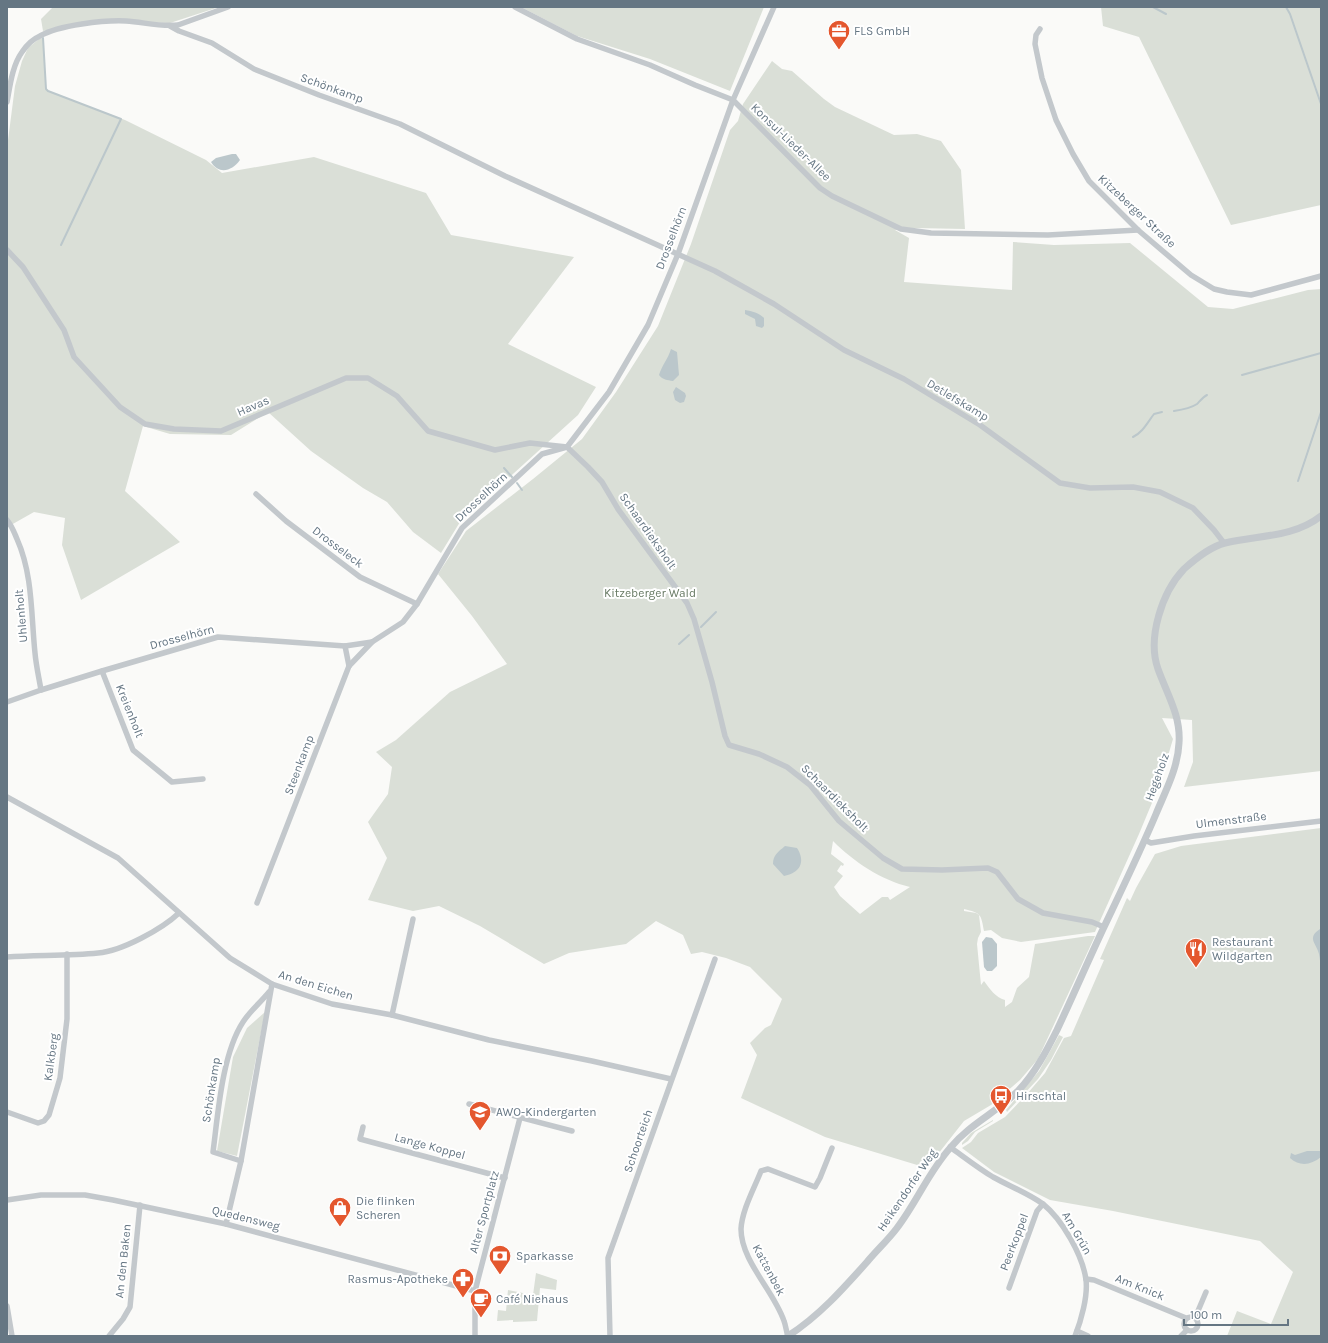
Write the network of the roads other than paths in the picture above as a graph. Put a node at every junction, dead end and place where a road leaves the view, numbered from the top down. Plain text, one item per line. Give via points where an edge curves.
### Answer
1 (228, 7) edge
2 (515, 7) edge
3 (774, 7) edge
4 (170, 26) junction
5 (1040, 29) dead end
6 (733, 100) junction
7 (7, 102) edge
8 (1138, 230) junction
9 (7, 250) edge
10 (678, 254) junction
11 (1321, 276) edge
12 (567, 447) junction
13 (256, 494) dead end
14 (1321, 516) edge
15 (7, 520) edge
16 (1224, 543) junction
17 (416, 604) junction
18 (372, 642) junction
19 (345, 646) junction
20 (350, 666) junction
21 (102, 671) junction
22 (41, 690) junction
23 (7, 702) edge
24 (203, 779) dead end
25 (7, 797) edge
26 (1321, 821) edge
27 (1145, 840) junction
28 (257, 903) dead end
29 (179, 913) junction
30 (413, 919) dead end
31 (1104, 927) junction
32 (67, 954) junction
33 (7, 957) edge
34 (715, 959) dead end
35 (272, 984) junction
36 (270, 992) junction
37 (392, 1016) junction
38 (671, 1079) junction
39 (469, 1104) dead end
40 (995, 1109) joint
41 (7, 1112) edge
42 (520, 1118) junction
43 (363, 1127) dead end
44 (572, 1131) dead end
45 (950, 1147) junction
46 (832, 1148) dead end
47 (241, 1161) junction
48 (505, 1178) junction
49 (7, 1200) edge
50 (1043, 1204) junction
51 (140, 1205) junction
52 (226, 1224) junction
53 (1086, 1279) junction
54 (1009, 1288) dead end
55 (475, 1291) junction
56 (1206, 1292) dead end
57 (7, 1306) edge
58 (1186, 1318) junction
59 (1195, 1318) junction
60 (1187, 1330) junction
61 (1076, 1334) edge
62 (12, 1336) edge
63 (109, 1336) edge
64 (475, 1336) edge
65 (610, 1336) edge
66 (788, 1336) edge
67 (1088, 1336) edge
68 (1181, 1336) edge

1 - 4 street
2 - 6 street, Konsul-Lieder-Allee via 577,39 650,65
3 - 6 street, Drosselhörn
4 - 7 street, Schönkamp via 104,21 47,32 21,52
4 - 10 street, Schönkamp via 212,43 254,69 400,124 505,176
5 - 8 street, Kitzeberger Straße via 1035,44 1042,78 1056,120 1089,182
6 - 8 street, Konsul-Lieder-Allee via 820,188 901,229 931,233 1048,235
6 - 10 street, Drosselhörn
8 - 11 street, Kitzeberger Straße via 1191,275 1214,289 1251,294
9 - 12 street, Havas via 23,266 64,330 74,357 120,407 145,424 174,429 221,431 346,378 368,378 397,396 428,431 495,450 530,443
10 - 12 street, Drosselhörn via 648,325 609,392
10 - 16 street, Detlefskamp via 774,304 844,350 910,383 980,425 1060,483 1090,488 1133,487 1160,492 1193,508
12 - 17 street, Drosselhörn via 542,454 462,528
12 - 31 street, Schaardieksholt via 602,482 618,509 687,603 694,619 729,745 759,754 787,767 810,785 839,821 883,858 902,868 988,868 997,872 1018,899 1043,913 1092,922
13 - 17 street, Drosseleck via 286,521 360,578
14 - 16 street, Hegeholz via 1297,530
15 - 22 street, Uhlenholt via 20,545 27,568
16 - 27 street, Hegeholz via 1184,569 1163,601 1155,643 1158,668 1177,716 1179,744 1172,775
17 - 18 street, Drosselhörn via 403,622
18 - 19 street, Drosselhörn
18 - 20 street, Steenkamp
19 - 20 street
19 - 21 street, Drosselhörn via 218,637
20 - 28 street, Steenkamp
21 - 22 street, Drosselhörn
21 - 24 street, Kreienholt via 133,750 172,782
22 - 23 street, Drosselhörn
25 - 29 street, An den Eichen via 118,858
26 - 27 street, Ulmenstraße via 1152,843
27 - 31 street, Hegeholz
29 - 32 street via 169,923 130,944 100,953
29 - 35 street, An den Eichen via 230,958
30 - 37 street
31 - 40 street, Hegeholz via 1042,1060 1018,1091
32 - 33 street
32 - 41 street, Kalkberg via 67,1019 60,1078 49,1115 38,1123
34 - 38 street, Schoorteich
35 - 36 street, Schönkamp
35 - 37 street, An den Eichen via 332,1004
36 - 47 street, Schönkamp
36 - 47 street, Schönkamp via 243,1022 228,1053 220,1098 213,1152
37 - 38 street, An den Eichen via 489,1040
38 - 65 street, Schoorteich via 608,1258
39 - 42 street
40 - 45 street, Heikendorfer Weg via 965,1131
42 - 44 street
42 - 48 street, Alter Sportplatz
43 - 48 street, Lange Koppel via 360,1139
45 - 50 street, Am Grün via 992,1176
45 - 66 street, Heikendorfer Weg via 897,1228 840,1292 803,1327
46 - 66 street, Kattenbek via 815,1187 768,1169 761,1171 744,1213 742,1240 750,1260 784,1320
47 - 52 street, Schönkamp
48 - 55 street, Alter Sportplatz
49 - 51 street, Quedensweg via 42,1195 74,1195
50 - 53 street, Am Grün via 1052,1212 1071,1241 1080,1258
50 - 54 street, Peerkoppel via 1037,1211
51 - 52 street, Quedensweg
51 - 63 street, An den Baken via 130,1307
52 - 55 street, Quedensweg
53 - 58 street, Am Knick
53 - 61 street, Am Grün via 1086,1294
55 - 64 street, Alter Sportplatz
56 - 59 street
57 - 62 street
58 - 59 street, Am Knick
58 - 60 street via 1184,1324
59 - 60 street via 1198,1326 1193,1331
60 - 68 street
61 - 67 street

